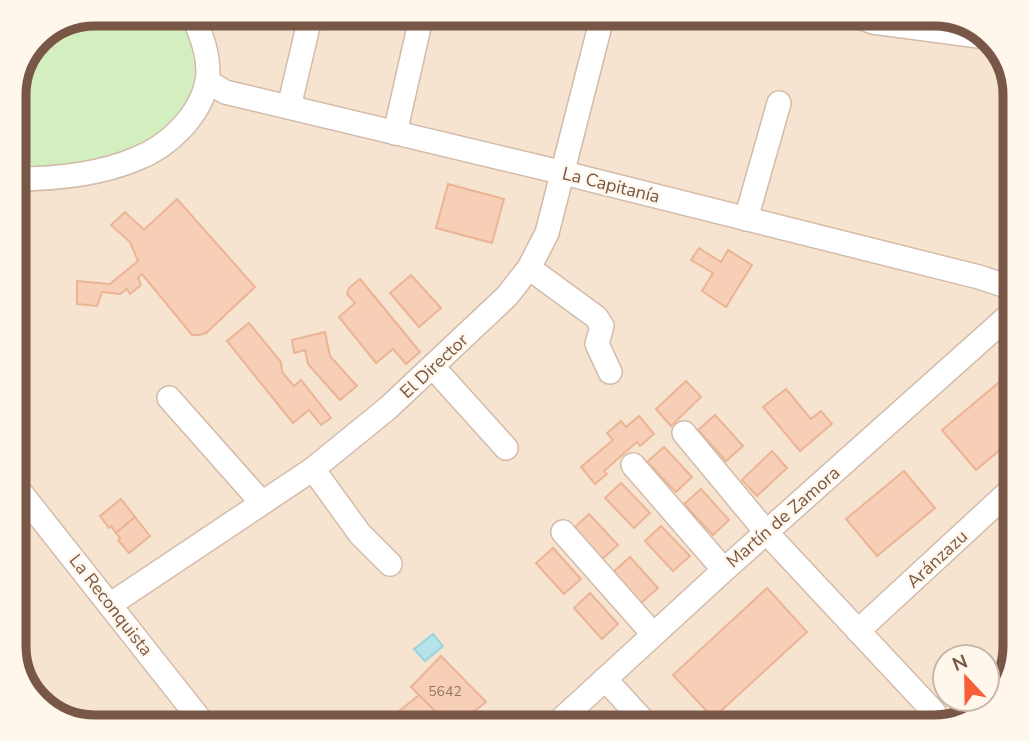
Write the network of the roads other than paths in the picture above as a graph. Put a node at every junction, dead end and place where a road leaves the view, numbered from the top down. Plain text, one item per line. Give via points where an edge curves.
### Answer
1 (196, 26) edge
2 (308, 26) edge
3 (419, 26) edge
4 (600, 26) edge
5 (903, 26) edge
6 (967, 34) edge
7 (207, 81) junction
8 (779, 103) dead end
9 (289, 107) junction
10 (395, 132) junction
11 (564, 173) junction
12 (26, 178) edge
13 (747, 219) junction
14 (529, 268) junction
15 (1003, 285) edge
16 (1003, 321) edge
17 (433, 367) junction
18 (610, 372) dead end
19 (169, 398) dead end
20 (684, 433) dead end
21 (506, 448) dead end
22 (633, 465) dead end
23 (313, 469) junction
24 (1003, 497) edge
25 (26, 499) edge
26 (262, 503) junction
27 (563, 532) dead end
28 (767, 533) junction
29 (390, 564) dead end
30 (724, 570) junction
31 (111, 604) junction
32 (858, 631) junction
33 (653, 634) junction
34 (605, 679) junction
35 (931, 709) edge
36 (197, 715) edge
37 (566, 715) edge
38 (638, 715) edge

1 - 7 street via 204,47
2 - 9 street
3 - 10 street
4 - 11 street, El Director
5 - 6 street
7 - 9 street, La Capitanía via 225,92
7 - 12 street via 185,124 139,158 80,175
8 - 13 street
9 - 10 street, La Capitanía
10 - 11 street, La Capitanía
11 - 13 street, La Capitanía
11 - 14 street, El Director via 547,233
13 - 15 street, La Capitanía
14 - 17 street, El Director via 507,296
14 - 18 street via 596,317 602,326 597,344
16 - 28 street, Martín de Zamora
17 - 21 street
17 - 23 street, El Director
19 - 26 street
20 - 28 street
22 - 30 street
23 - 26 street, El Director
23 - 29 street via 360,534
24 - 32 street, Aránzazu
25 - 31 street, La Reconquista
26 - 31 street, El Director
27 - 33 street
28 - 30 street, Martín de Zamora
28 - 32 street
30 - 33 street, Martín de Zamora
31 - 36 street, La Reconquista
32 - 35 street
33 - 34 street, Martín de Zamora
34 - 37 street, Martín de Zamora
34 - 38 street

